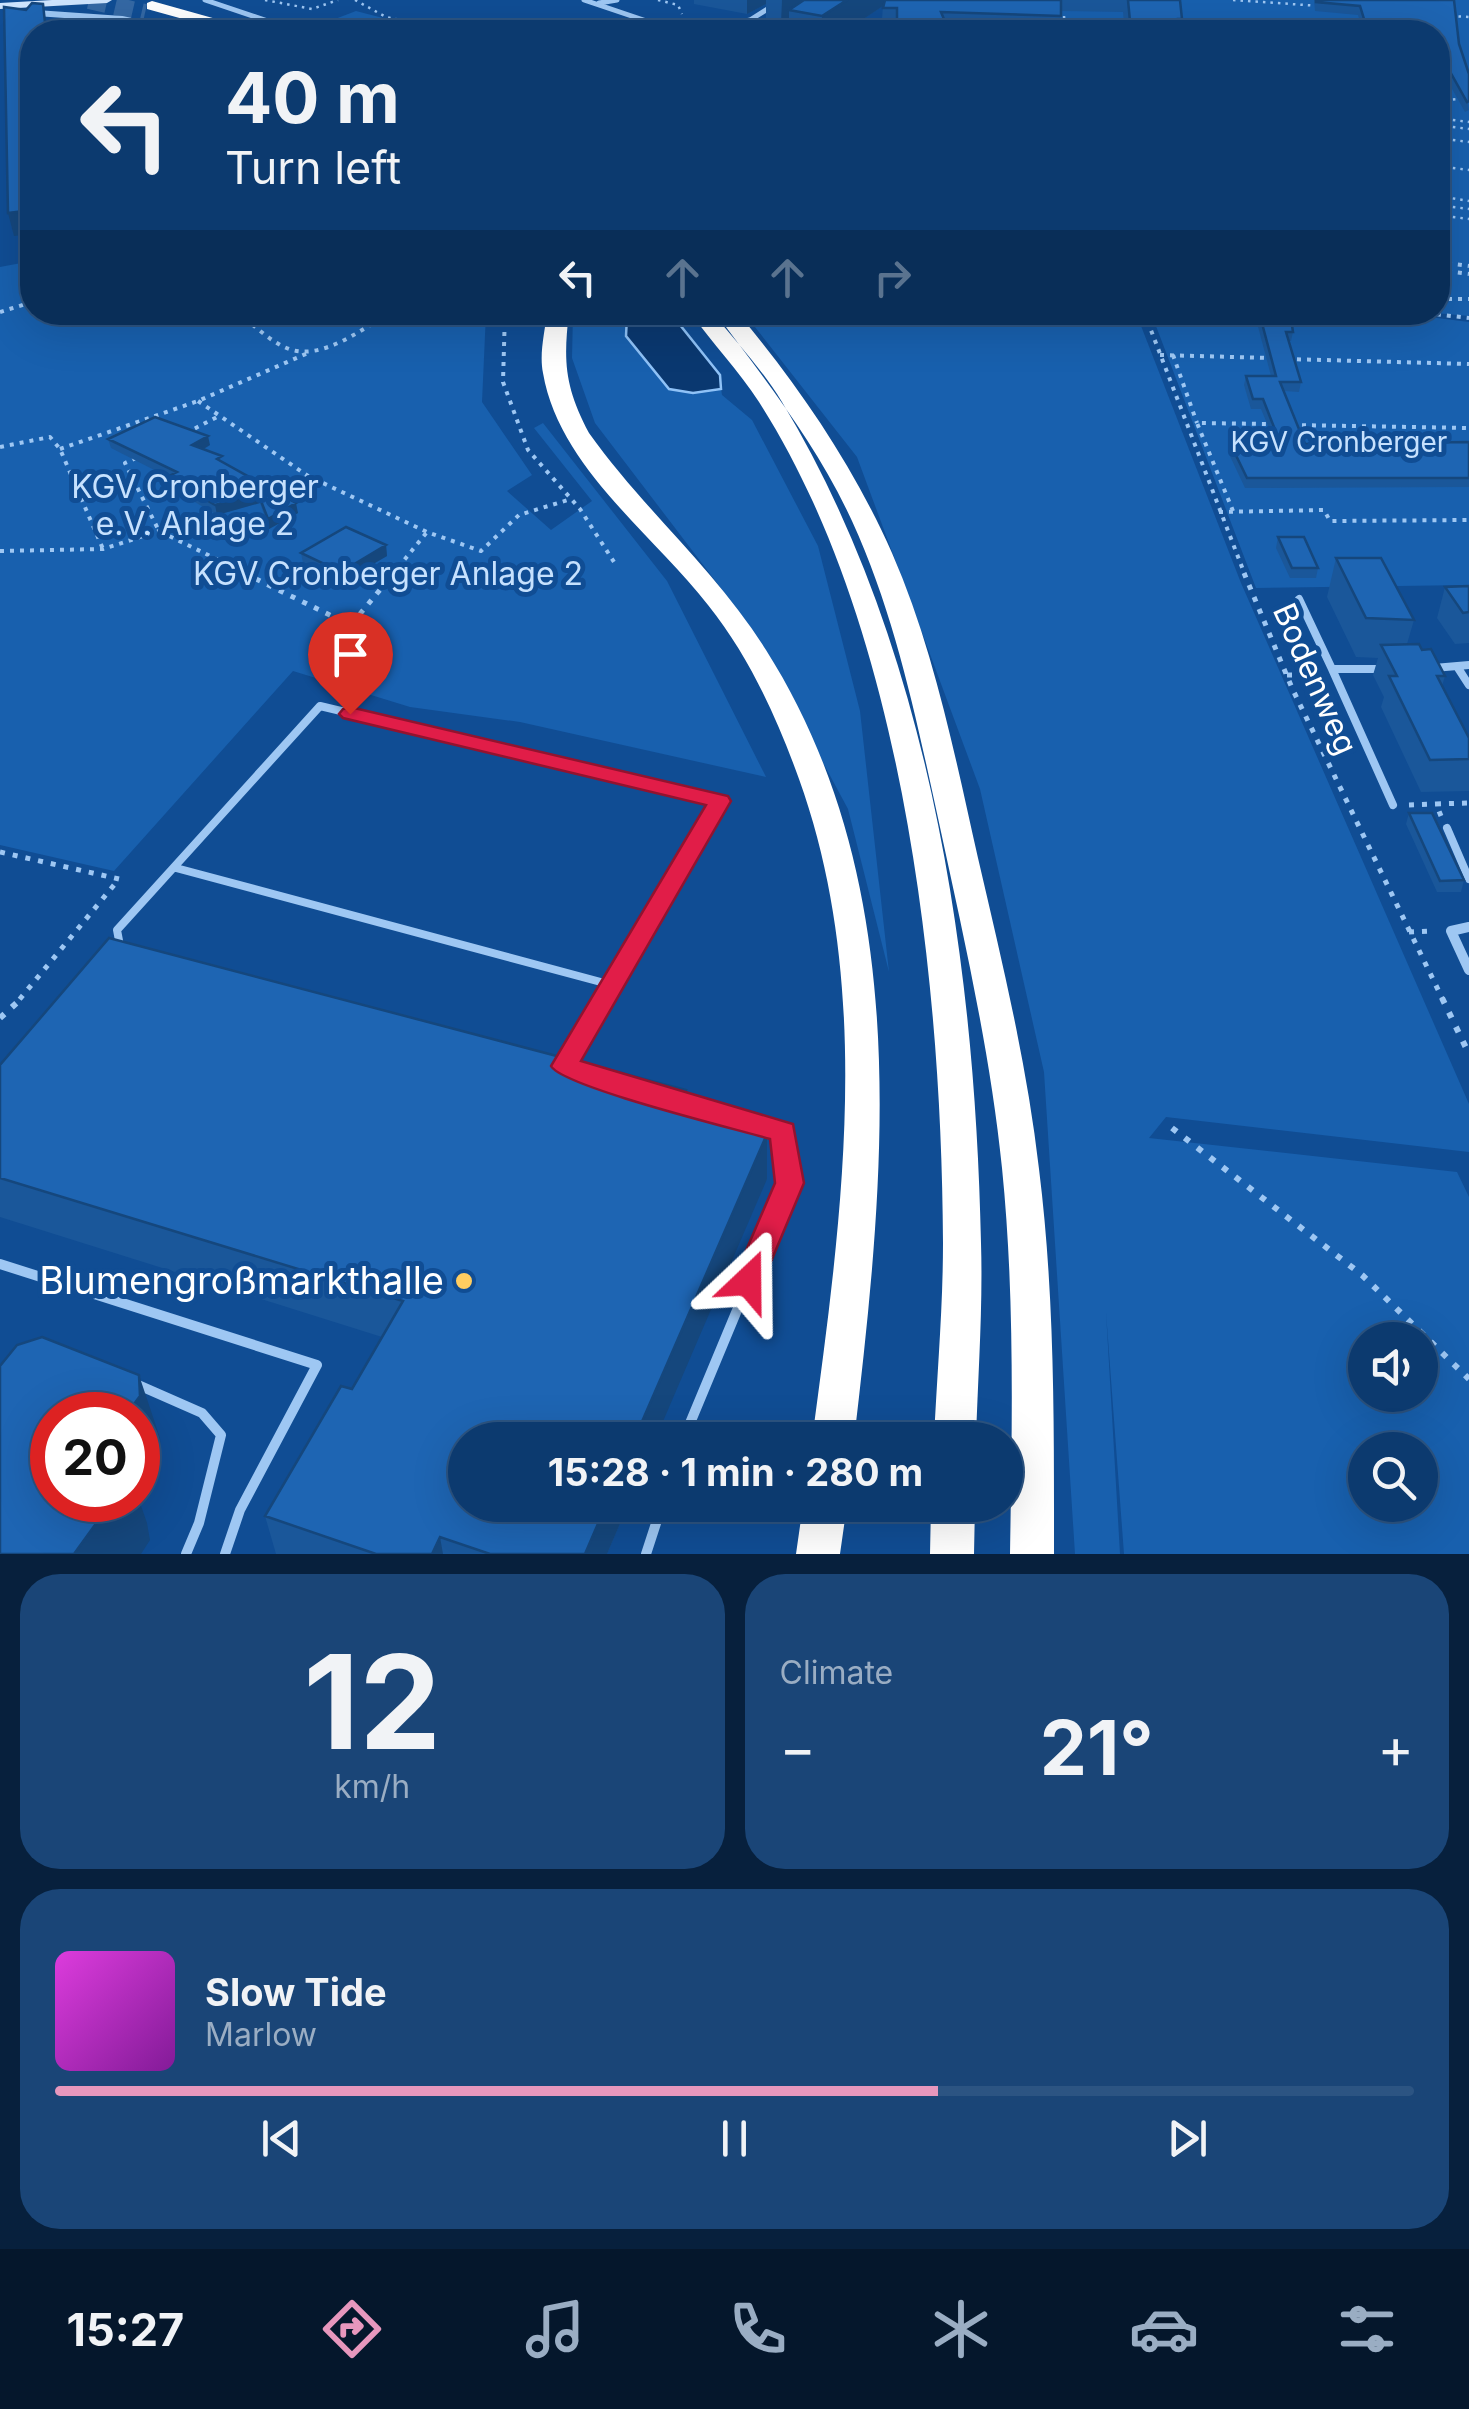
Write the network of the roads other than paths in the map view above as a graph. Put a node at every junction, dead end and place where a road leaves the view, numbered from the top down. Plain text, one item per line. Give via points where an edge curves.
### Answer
1 (107, 0) edge
2 (205, 0) edge
3 (584, 0) edge
4 (617, 0) edge
5 (782, 0) edge
6 (594, 3) junction
7 (0, 7) edge
8 (126, 20) edge
9 (179, 20) edge
10 (193, 20) edge
11 (264, 20) edge
12 (644, 20) edge
13 (747, 20) edge
14 (557, 325) edge
15 (711, 325) edge
16 (735, 325) edge
17 (1299, 599) dead end
18 (1469, 666) edge
19 (1422, 668) edge
20 (1458, 668) junction
21 (1332, 669) junction
22 (1404, 669) edge
23 (1469, 685) edge
24 (1393, 805) road end
25 (1447, 828) dead end
26 (176, 868) junction
27 (1469, 879) edge
28 (1469, 927) edge
29 (122, 956) junction
30 (137, 956) edge
31 (108, 966) edge
32 (1469, 970) edge
33 (612, 985) junction
34 (546, 1060) edge
35 (564, 1066) junction
36 (578, 1071) edge
37 (658, 1097) edge
38 (0, 1264) edge
39 (122, 1378) edge
40 (690, 1422) edge
41 (835, 1422) edge
42 (956, 1422) edge
43 (656, 1522) edge
44 (823, 1522) edge
45 (953, 1522) edge
46 (186, 1554) edge
47 (225, 1554) edge
48 (646, 1554) edge
49 (818, 1554) edge
50 (952, 1554) edge
51 (1032, 1554) edge

1 - 7 main road
2 - 11 lane
3 - 6 lane
4 - 6 lane
5 - 13 lane
6 - 12 lane
7 - 8 street
9 - 10 highway via 149,10
14 - 41 highway via 554,372 569,420 720,601 754,652 805,754 830,830 853,947 861,1101
15 - 42 highway via 750,370 818,486 864,597 896,713 941,954 951,1052 962,1216
16 - 51 highway via 791,395 873,544 909,642 943,772 1005,1068 1025,1212 1034,1396
17 - 21 lane
18 - 20 lane
19 - 20 lane
20 - 23 lane
21 - 22 lane
21 - 24 lane
25 - 27 lane
26 - 29 lane via 118,930
26 - 33 lane
26 - 33 lane via 320,706 720,801
28 - 32 street via 1451,931
29 - 30 lane
29 - 31 lane
33 - 35 lane
34 - 35 lane
35 - 36 lane
37 - 40 lane via 783,1132 790,1183
38 - 47 lane via 317,1365 240,1510
39 - 46 lane via 202,1412 221,1436
43 - 48 lane
44 - 49 highway
45 - 50 highway

